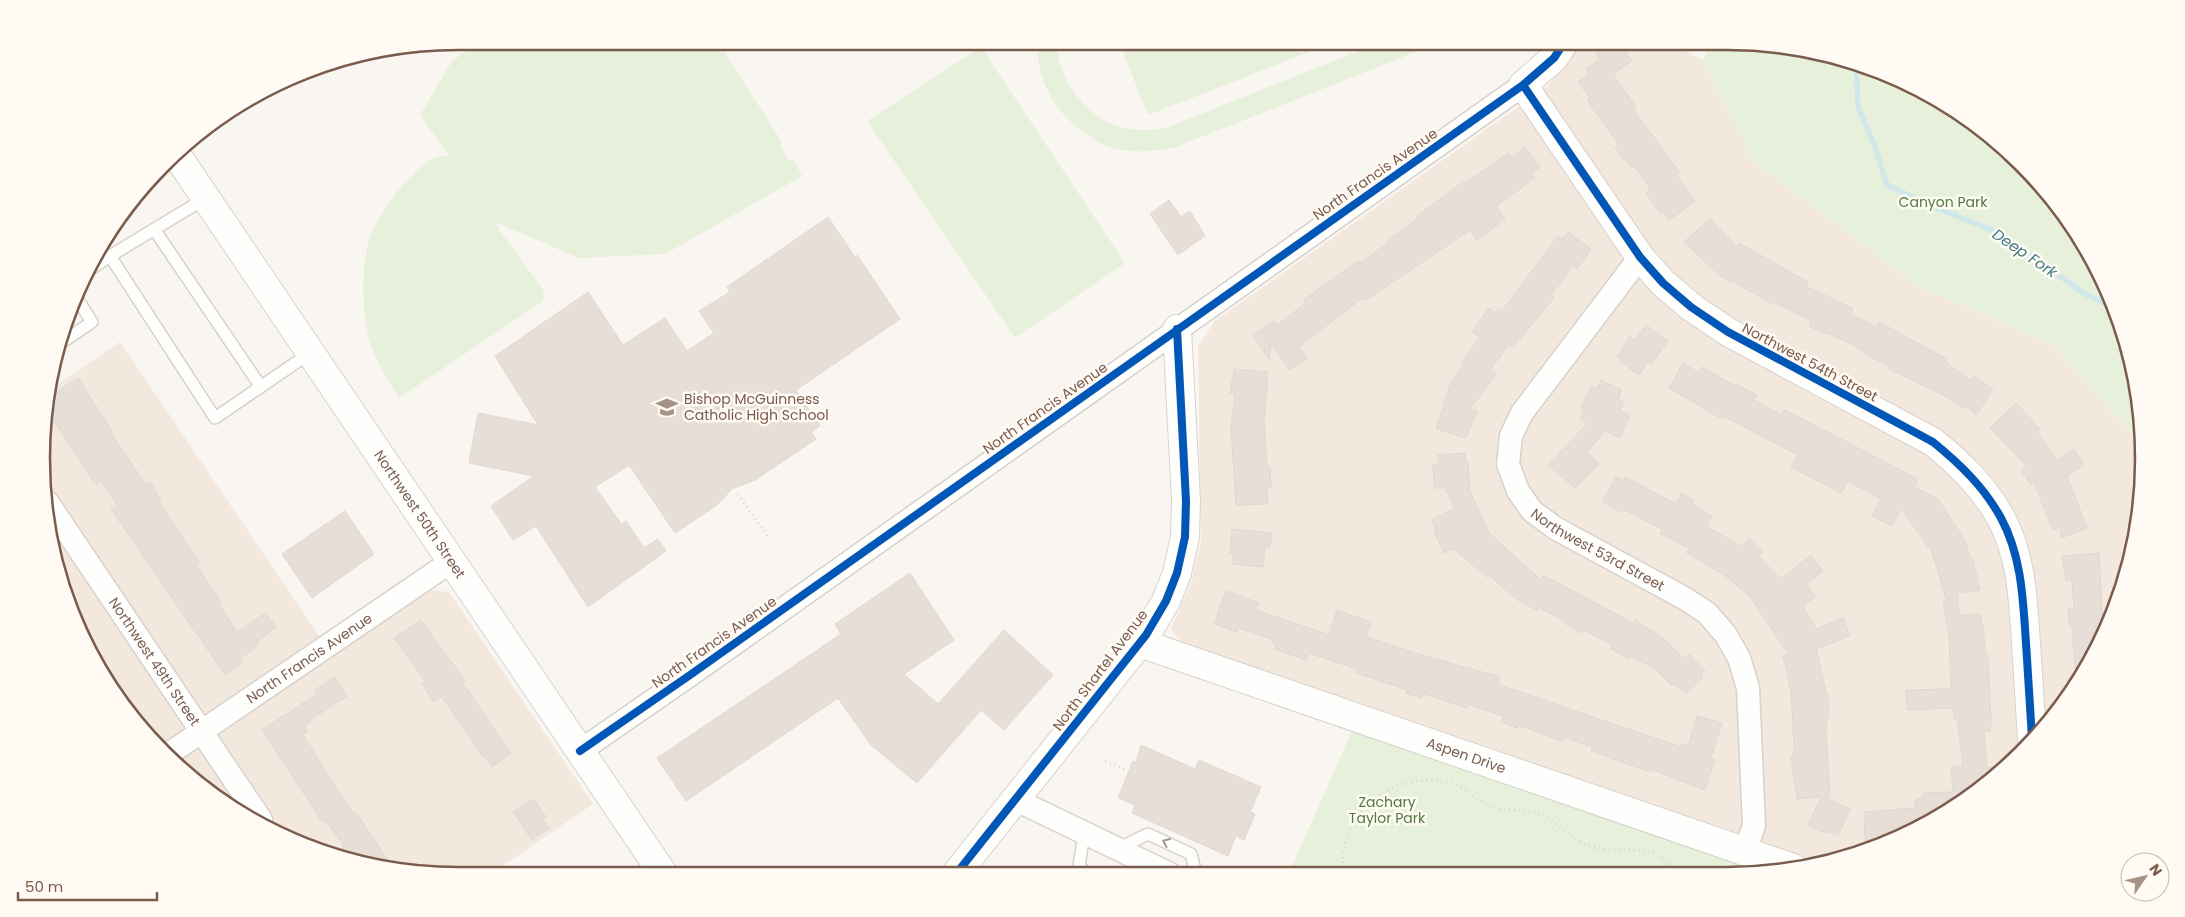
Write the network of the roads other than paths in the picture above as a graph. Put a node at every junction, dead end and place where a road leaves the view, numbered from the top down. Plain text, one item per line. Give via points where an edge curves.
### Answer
1 (1559, 50) edge
2 (1523, 85) junction
3 (180, 160) edge
4 (206, 198) junction
5 (154, 229) junction
6 (110, 256) junction
7 (1640, 257) junction
8 (100, 263) edge
9 (80, 304) edge
10 (1177, 329) junction
11 (69, 338) edge
12 (310, 353) junction
13 (261, 387) junction
14 (53, 510) edge
15 (452, 562) junction
16 (1140, 643) junction
17 (2032, 730) edge
18 (202, 732) junction
19 (174, 751) edge
20 (580, 751) junction
21 (1016, 800) junction
22 (257, 813) edge
23 (1084, 834) junction
24 (1116, 850) junction
25 (1745, 852) junction
26 (1781, 864) edge
27 (659, 867) edge
28 (962, 867) edge
29 (1080, 867) edge
30 (1154, 867) edge
31 (1195, 867) edge

1 - 2 street
2 - 7 street, Northwest 54th Street
2 - 10 street, North Francis Avenue
3 - 4 street, Northwest 50th Street
4 - 5 lane
4 - 12 street, Northwest 50th Street
5 - 6 lane
5 - 13 lane
6 - 8 lane
6 - 13 lane via 215,418
7 - 17 street, Northwest 54th Street via 1691,307 1728,332 1933,442 1961,465 1985,492 2014,548 2022,582
7 - 25 street, Northwest 53rd Street via 1522,413 1511,436 1508,464 1518,491 1532,511 1555,528 1684,598 1707,614 1726,635 1739,658 1748,688 1754,825
9 - 11 lane via 92,322
10 - 16 street, North Shartel Avenue via 1185,538 1177,574 1166,601
10 - 20 street, North Francis Avenue
12 - 13 lane
12 - 15 street, Northwest 50th Street
14 - 18 street, Northwest 49th Street
15 - 18 street, North Francis Avenue
15 - 20 street, Northwest 50th Street
16 - 21 street, North Shartel Avenue
16 - 25 street, Aspen Drive
18 - 19 street, North Francis Avenue
18 - 22 street, Northwest 49th Street
20 - 27 street, Northwest 50th Street
21 - 23 street
21 - 28 street, North Shartel Avenue
23 - 24 street
23 - 29 lane
24 - 30 street
31 -> 24 lane via 1192,854 1148,834
25 - 26 street, Aspen Drive

